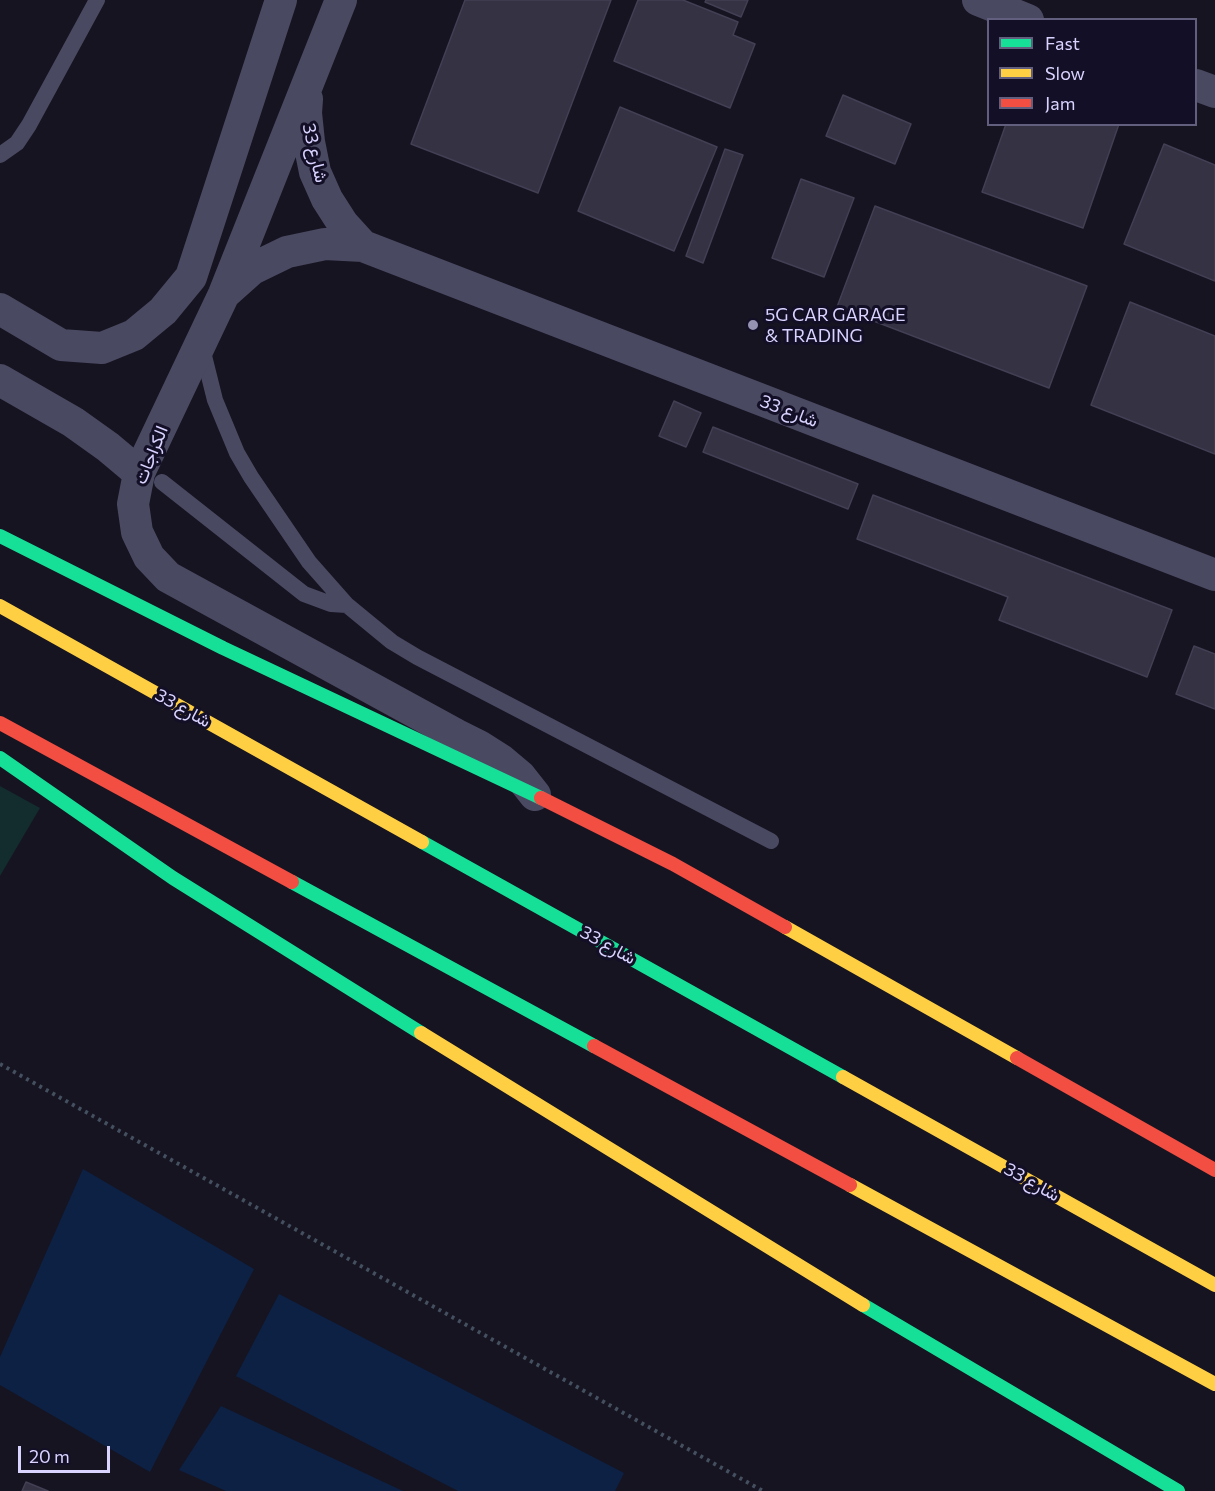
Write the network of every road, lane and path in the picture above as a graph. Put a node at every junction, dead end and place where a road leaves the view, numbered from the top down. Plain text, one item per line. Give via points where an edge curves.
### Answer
1 (97, 0) edge
2 (281, 0) edge
3 (341, 0) edge
4 (978, 0) edge
5 (1023, 18) edge
6 (309, 84) junction
7 (1197, 85) edge
8 (1215, 92) edge
9 (0, 155) edge
10 (363, 246) junction
11 (224, 294) junction
12 (0, 309) edge
13 (201, 344) junction
14 (0, 380) edge
15 (150, 478) junction
16 (0, 536) edge
17 (1215, 575) edge
18 (347, 605) junction
19 (0, 606) edge
20 (0, 723) edge
21 (0, 758) edge
22 (536, 796) junction
23 (771, 842) dead end
24 (0, 1064) edge
25 (1215, 1170) edge
26 (1215, 1285) edge
27 (1215, 1384) edge
28 (763, 1491) edge
29 (1178, 1491) edge

1 - 9 lane via 29,125 17,143
2 - 12 street via 191,277 163,311 134,335 102,348 61,345
3 - 6 street, الكراجات
4 - 5 street
6 - 10 street, شارع 33 via 306,113 315,172 343,224
6 - 11 street, الكراجات
7 - 8 street
10 - 11 street, شارع 33 via 325,244 287,252 252,269
10 - 17 street, شارع 33
11 - 13 street, الكراجات
13 - 15 street, الكراجات
13 - 18 lane via 214,400 237,453 309,562
14 - 15 street via 74,422
15 - 18 lane via 304,594
15 - 22 street, الكراجات via 133,504 137,532 149,556 168,577 479,746 520,776
16 - 22 main road via 222,648
18 - 23 lane via 417,657
19 - 26 main road, شارع 33
20 - 27 main road
21 - 29 main road via 172,878 340,983 829,1285
22 - 25 main road via 673,864
24 - 28 path

